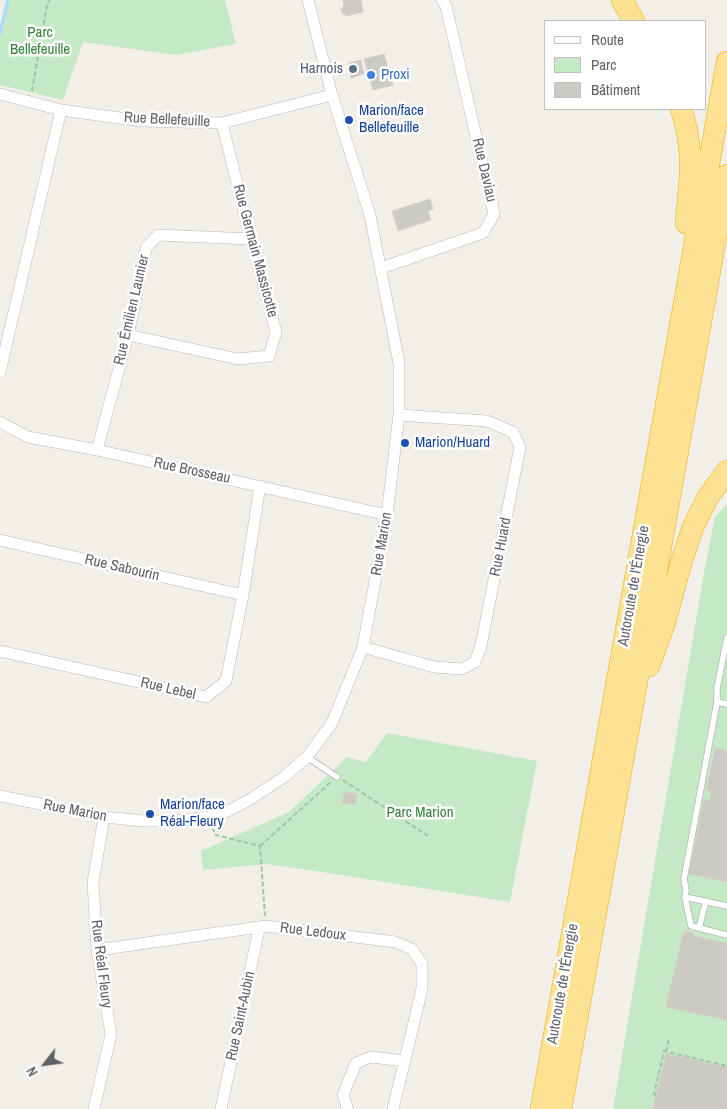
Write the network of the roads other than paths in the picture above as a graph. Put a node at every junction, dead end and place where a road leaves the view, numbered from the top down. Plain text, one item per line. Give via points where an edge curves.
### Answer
1 (308, 0) edge
2 (442, 0) edge
3 (622, 0) edge
4 (633, 20) edge
5 (727, 62) edge
6 (0, 94) edge
7 (332, 95) junction
8 (61, 110) junction
9 (680, 110) edge
10 (222, 123) junction
11 (727, 175) edge
12 (251, 239) junction
13 (381, 268) junction
14 (128, 335) junction
15 (676, 348) junction
16 (0, 372) edge
17 (399, 415) junction
18 (0, 422) edge
19 (97, 450) junction
20 (727, 471) edge
21 (260, 486) junction
22 (387, 515) junction
23 (0, 540) edge
24 (243, 595) junction
25 (727, 638) edge
26 (363, 646) junction
27 (0, 651) edge
28 (717, 702) junction
29 (727, 704) edge
30 (629, 722) junction
31 (307, 757) junction
32 (337, 777) road end
33 (0, 796) edge
34 (104, 817) junction
35 (685, 896) junction
36 (706, 902) junction
37 (727, 906) edge
38 (266, 926) junction
39 (699, 928) junction
40 (727, 935) edge
41 (96, 950) junction
42 (405, 1062) junction
43 (94, 1109) edge
44 (221, 1109) edge
45 (348, 1109) edge
46 (393, 1109) edge
47 (541, 1109) edge
48 (561, 1109) edge

1 - 7 street, Rue Marion
2 - 13 street, Rue Daviau via 494,214 483,233
3 - 4 highway
5 - 15 highway, Autoroute de l'Énergie
6 - 8 street, Rue Bellefeuille
7 - 10 street, Rue Bellefeuille
7 - 13 street, Rue Marion via 370,215
8 - 10 street, Rue Bellefeuille via 142,121
8 - 16 street
9 - 15 highway via 688,138 690,168
10 - 12 street, Rue Germain Massicotte
11 - 30 highway, Autoroute de l'Énergie
12 - 14 street, Rue Émilien Launier via 158,235 146,248
12 - 14 street, Rue Germain Massicotte via 276,332 269,356 238,359
13 - 17 street, Rue Marion via 399,363
14 - 19 street, Rue Émilien Launier
15 - 47 highway, Autoroute de l'Énergie
17 - 22 street, Rue Marion
17 - 26 street, Rue Huard via 487,421 513,432 520,447 481,646 475,662 462,669 434,667
18 - 19 street, Rue Brosseau via 28,437
19 - 21 street, Rue Brosseau
20 - 30 highway via 708,497 693,527 664,625
21 - 22 street, Rue Brosseau
21 - 24 street, Rue Lebel
22 - 26 street, Rue Marion
23 - 24 street, Rue Sabourin
24 - 27 street, Rue Lebel via 226,682 206,697
25 - 28 lane
26 - 31 street, Rue Marion via 332,723
28 - 29 lane
28 - 35 lane via 685,873
30 - 48 highway, Autoroute de l'Énergie
31 - 32 lane
31 - 34 street, Rue Marion via 250,800 208,817 175,821
33 - 34 street, Rue Marion
34 - 41 street, Rue Réal Fleury via 93,882
35 - 36 lane
35 - 39 lane via 691,926
36 - 37 lane
36 - 39 lane
38 - 41 street, Rue Ledoux
38 - 42 street, Rue Ledoux via 394,942 412,949 422,964 422,989
38 - 44 street, Rue Saint-Aubin via 259,930
39 - 40 lane
41 - 43 street, Rue Réal Fleury via 112,1034
42 - 45 street via 371,1057 356,1063 343,1095
42 - 46 street, Rue Ledoux

